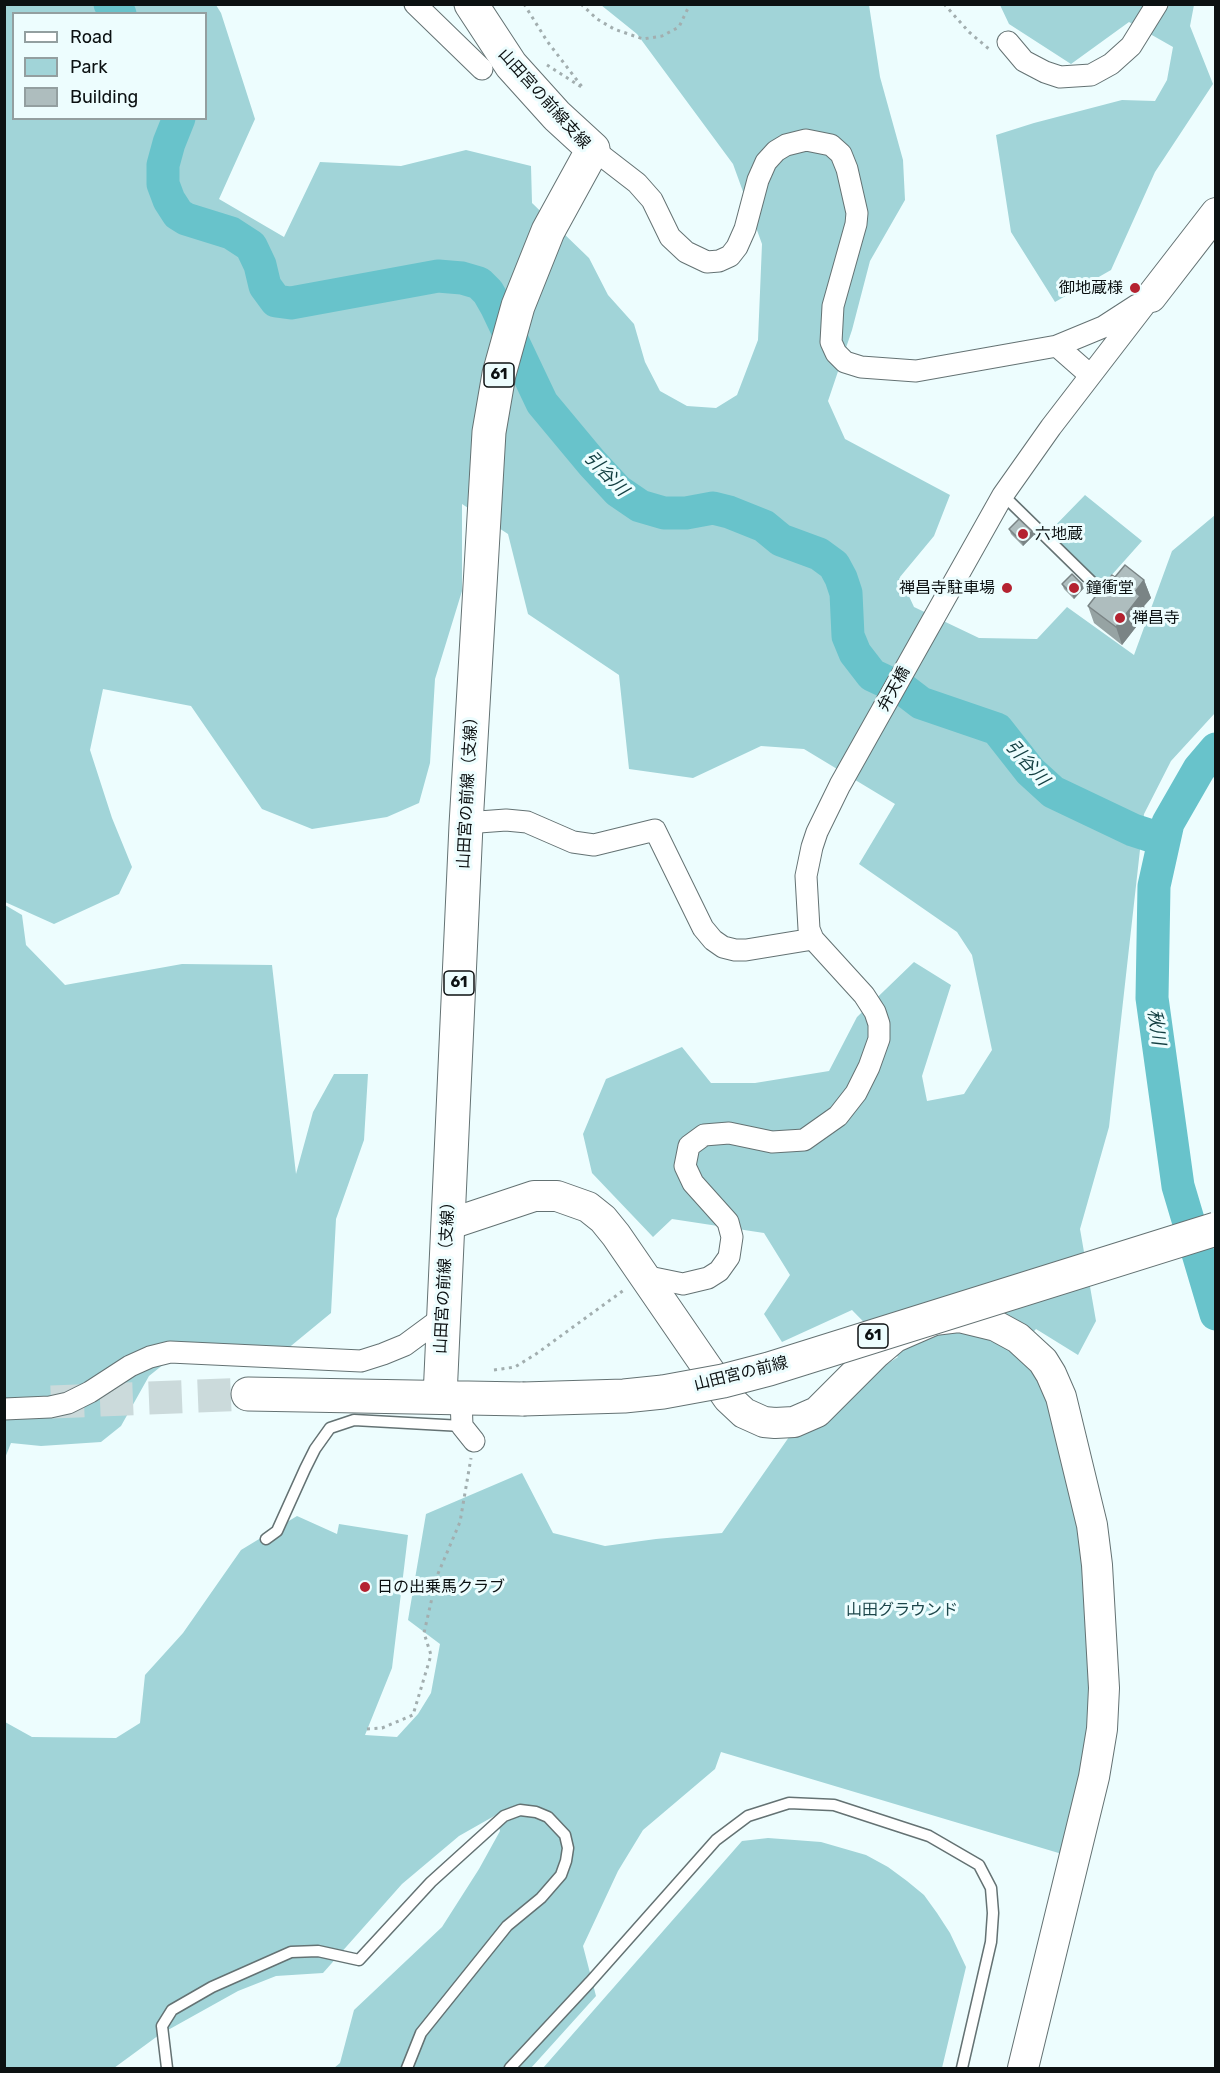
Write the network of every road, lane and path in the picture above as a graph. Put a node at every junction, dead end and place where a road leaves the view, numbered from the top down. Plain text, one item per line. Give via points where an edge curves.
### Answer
1 (415, 4) edge
2 (471, 4) edge
3 (524, 4) edge
4 (581, 4) edge
5 (690, 4) edge
6 (1157, 4) edge
7 (1008, 42) dead end
8 (545, 63) dead end
9 (482, 69) dead end
10 (593, 149) junction
11 (567, 194) joint
12 (1215, 213) edge
13 (1151, 297) junction
14 (1057, 346) junction
15 (1090, 375) junction
16 (1003, 495) junction
17 (1098, 588) dead end
18 (466, 825) junction
19 (813, 939) junction
20 (447, 1225) junction
21 (1215, 1229) edge
22 (644, 1276) junction
23 (443, 1317) junction
24 (494, 1370) dead end
25 (248, 1394) tunnel mouth
26 (4, 1409) edge
27 (459, 1416) junction
28 (266, 1539) dead end
29 (367, 1730) dead end
30 (167, 2068) edge
31 (407, 2068) edge
32 (510, 2068) edge
33 (962, 2068) edge
34 (1023, 2068) edge

1 - 9 street
2 - 10 main road, 山田宮の前線支線 via 511,65
3 - 8 path via 583,88
4 - 5 path via 614,30 644,39 679,27
6 - 7 street via 1131,46 1091,75 1060,77 1045,72 1024,61
10 - 11 main road, 山田宮の前線支線 / 61
10 - 14 street via 637,183 652,200 670,237 686,252 707,262 730,256 737,247 758,180 776,151 806,140 831,145 841,154 847,169 857,213 831,325 831,342 845,362 861,367 916,370
11 - 18 main road, 山田宮の前線（支線） / 61 via 518,306 499,374 486,456
12 - 13 street
13 - 14 street via 1103,327
13 - 15 street, 弁天橋
14 - 15 street
15 - 16 street, 弁天橋
16 - 17 lane
16 - 19 street, 弁天橋 via 824,816 806,876 808,929
18 - 19 street via 506,820 527,822 573,842 594,845 655,830 704,928 723,947 735,951
18 - 20 main road, 山田宮の前線（支線） / 61
19 - 22 street via 875,1012 879,1039 869,1068 838,1116 804,1140 772,1142 729,1133 704,1135 689,1146 685,1166 693,1183 728,1222 732,1237 729,1257 708,1278 683,1284
20 - 22 street via 534,1196 564,1198 588,1207 603,1219
20 - 23 main road, 山田宮の前線（支線） / 61
21 - 27 main road, 山田宮の前線 / 61, bridge via 723,1381 651,1394 523,1399
22 - 24 path via 536,1354 515,1367
22 - 34 street via 728,1398 744,1413 764,1422 794,1422 817,1412 895,1337 934,1320 959,1317 1008,1331 1039,1356 1051,1374 1061,1397 1092,1525 1104,1688 1094,1777
23 - 26 street via 405,1346 360,1361 170,1352 130,1366 68,1403
23 - 27 main road, 山田宮の前線（支線） / 61
25 - 27 main road, 山田宮の前線 / 61
27 - 28 lane via 354,1420 330,1428 310,1459 277,1532
27 - 29 path via 460,1522 437,1576 424,1633 431,1655 413,1715
30 - 31 lane via 162,2026 172,2010 212,1987 291,1952 318,1951 359,1960 431,1882 504,1816 520,1810 548,1817 565,1834 568,1848 561,1875 542,1898 507,1926 420,2033
32 - 33 lane via 716,1840 748,1816 789,1803 834,1805 928,1836 980,1865 991,1888 991,1942

